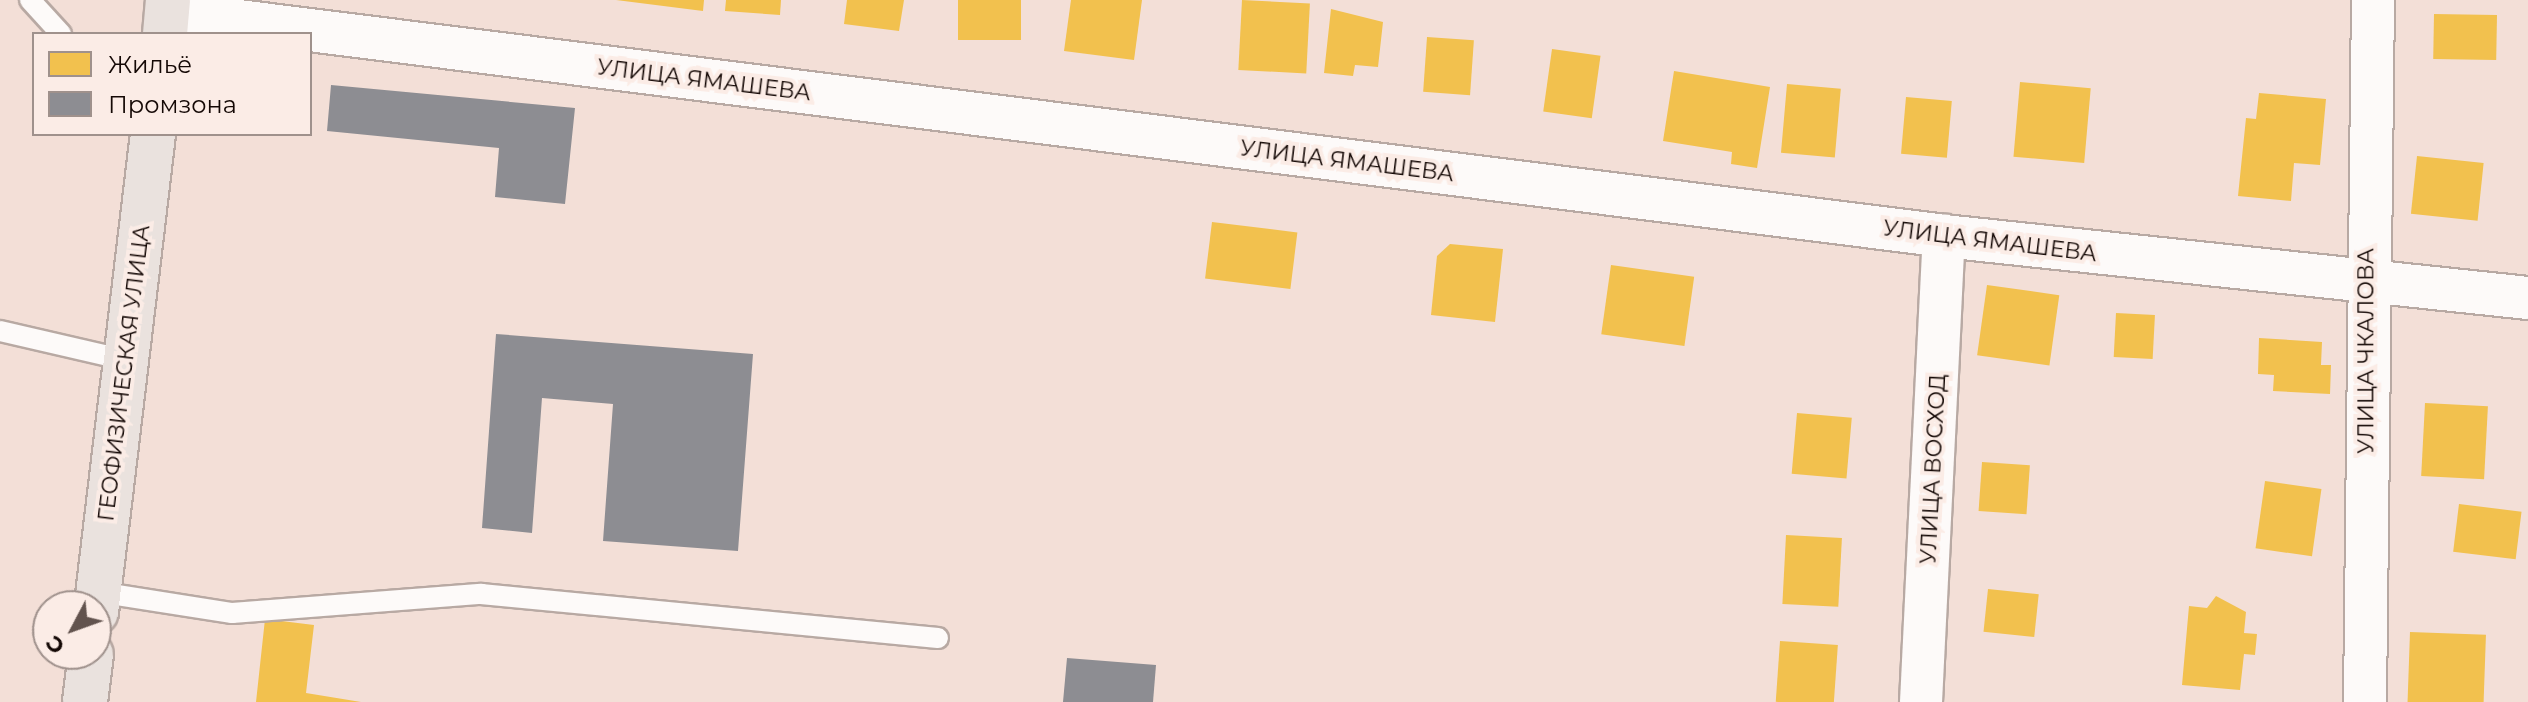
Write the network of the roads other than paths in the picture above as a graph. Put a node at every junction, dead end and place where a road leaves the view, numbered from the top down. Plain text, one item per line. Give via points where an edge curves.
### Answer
1 (30, 0) edge
2 (2373, 0) edge
3 (167, 15) edge
4 (59, 32) edge
5 (304, 32) edge
6 (312, 33) edge
7 (152, 136) edge
8 (1944, 236) junction
9 (2365, 286) junction
10 (2528, 298) edge
11 (0, 331) edge
12 (126, 360) junction
13 (98, 590) edge
14 (112, 603) edge
15 (938, 638) dead end
16 (89, 670) edge
17 (85, 702) edge
18 (1921, 702) edge
19 (2365, 702) edge

1 - 4 lane
2 - 9 street, УЛИЦА ЧКАЛОВА
3 - 5 street, УЛИЦА ЯМАШЕВА
6 - 8 street, УЛИЦА ЯМАШЕВА
7 - 12 main road, ГЕОФИЗИЧЕСКАЯ УЛИЦА
8 - 9 street, УЛИЦА ЯМАШЕВА
8 - 18 street, УЛИЦА ВОСХОД
9 - 10 street, УЛИЦА ЯМАШЕВА
9 - 19 street, УЛИЦА ЧКАЛОВА
11 - 12 lane
12 - 13 main road, ГЕОФИЗИЧЕСКАЯ УЛИЦА
14 - 15 lane via 232,613 481,594
16 - 17 main road

